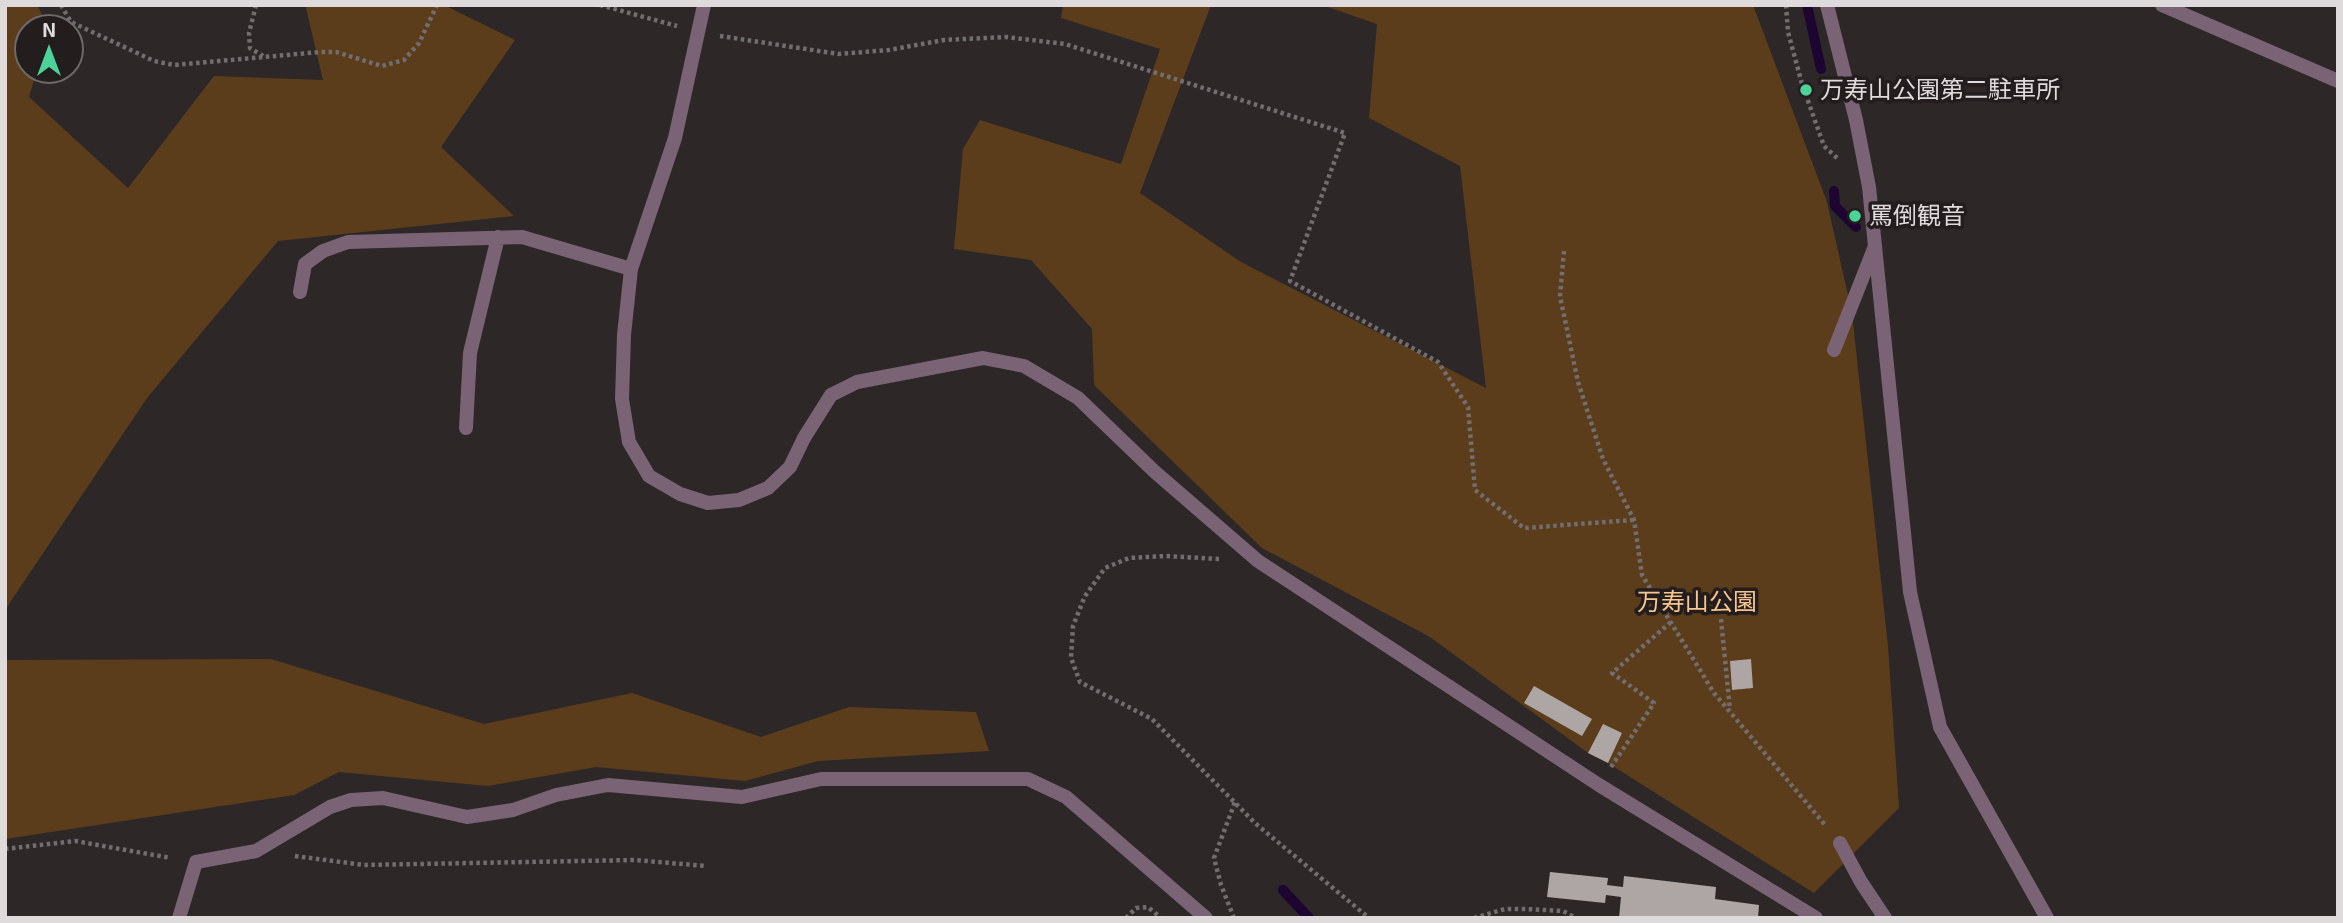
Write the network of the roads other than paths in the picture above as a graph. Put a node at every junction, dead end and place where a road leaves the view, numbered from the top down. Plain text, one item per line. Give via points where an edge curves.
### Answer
1 (704, 5) edge
2 (1827, 5) edge
3 (2162, 5) edge
4 (2338, 80) edge
5 (498, 237) junction
6 (1875, 246) junction
7 (631, 269) junction
8 (300, 292) dead end
9 (1834, 350) dead end
10 (466, 428) dead end
11 (1840, 843) road end
12 (179, 918) edge
13 (1206, 918) edge
14 (1816, 918) edge
15 (1885, 918) edge
16 (2047, 918) edge

1 - 7 street via 675,138
2 - 6 street via 1856,120
3 - 4 street
5 - 7 street via 523,237
5 - 8 street via 348,242 305,264
5 - 10 street via 470,353
6 - 9 street
6 - 16 street via 1910,592 1940,727
7 - 14 street via 622,399 629,442 649,476 680,494 708,503 739,500 768,488 790,467 831,395 857,382 983,358 1024,366 1078,398 1258,561 1599,785
11 - 15 street
12 - 13 street via 197,862 256,851 330,807 351,800 383,798 467,817 608,785 742,797 821,779 1028,779 1066,797

